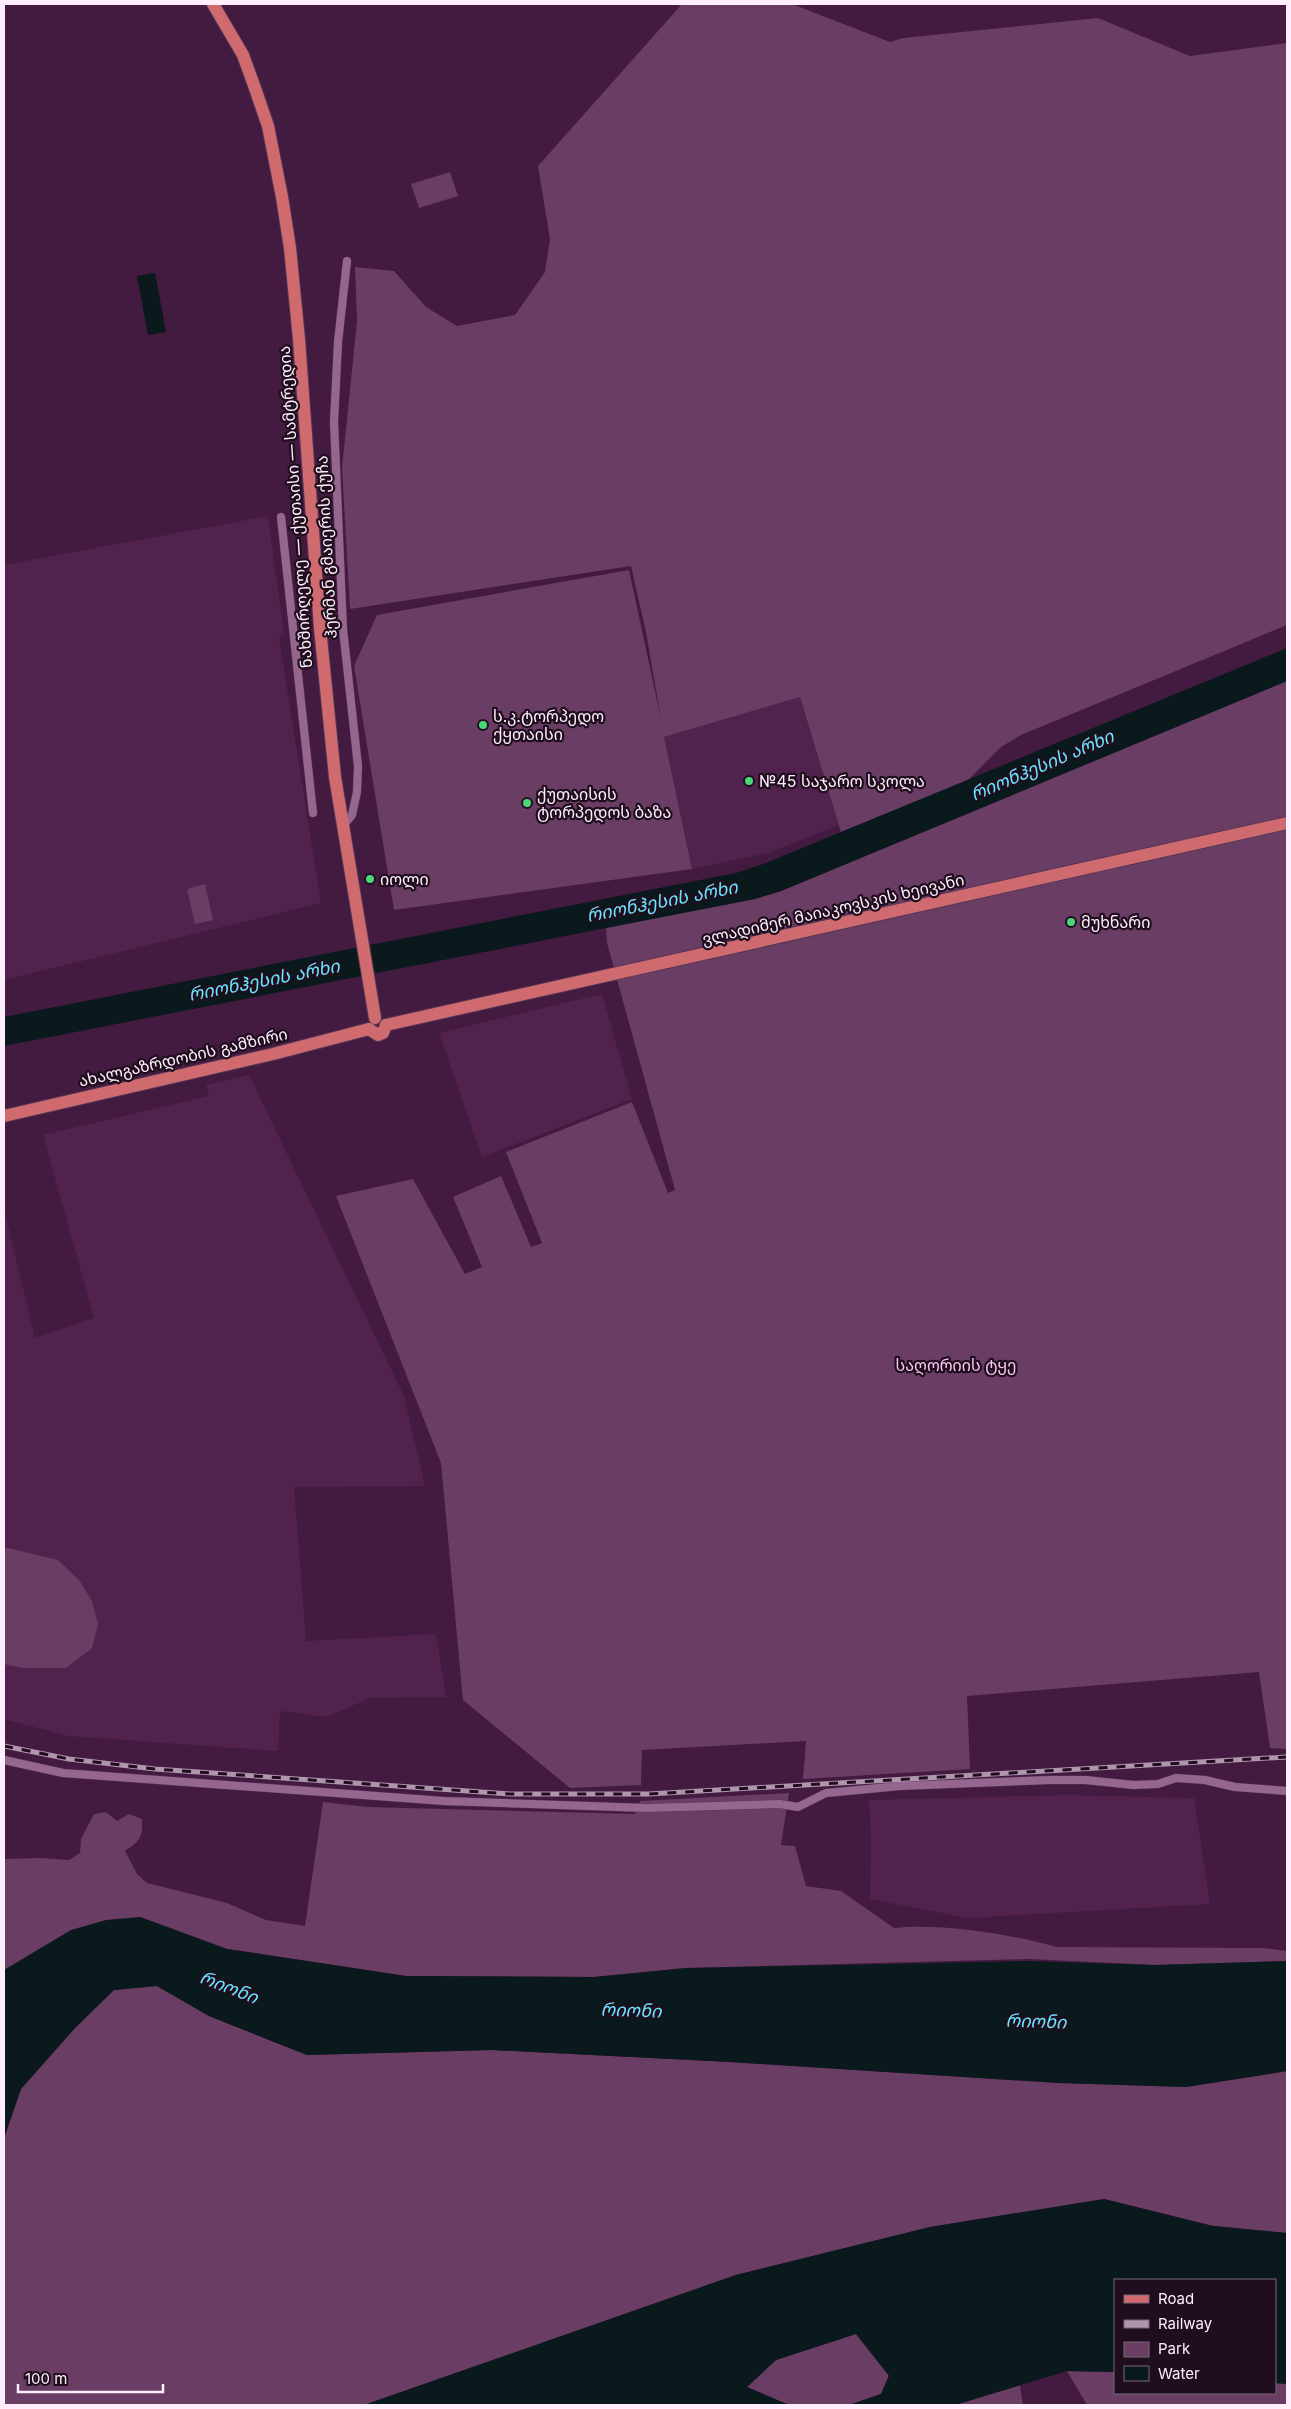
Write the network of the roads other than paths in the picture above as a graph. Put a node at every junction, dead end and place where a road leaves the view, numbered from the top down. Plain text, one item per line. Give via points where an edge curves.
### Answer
1 (213, 4) edge
2 (348, 261) dead end
3 (281, 516) dead end
4 (313, 812) dead end
5 (1287, 823) edge
6 (342, 827) junction
7 (372, 1023) junction
8 (4, 1116) edge
9 (4, 1760) edge
10 (1287, 1791) edge

1 - 6 main road, ნახშირღელე — ქუთაისი — სამტრედია via 243,56 265,117 287,231 299,339 320,628 334,778
2 - 6 street, ჰერმან გმაიერის ქუჩა via 338,342 334,422 343,629 358,766 352,815
3 - 4 street
5 - 7 main road, ვლადიმერ მაიაკოვსკის ხეივანი via 386,1025 383,1033 378,1034
6 - 7 main road, ნახშირღელე — ქუთაისი — სამტრედია via 370,985
7 - 8 main road, ახალგაზრდობის გამზირი via 273,1054
9 - 10 street via 63,1773 139,1780 434,1800 647,1808 798,1806 826,1793 900,1786 1050,1780 1134,1785 1158,1784 1176,1778

